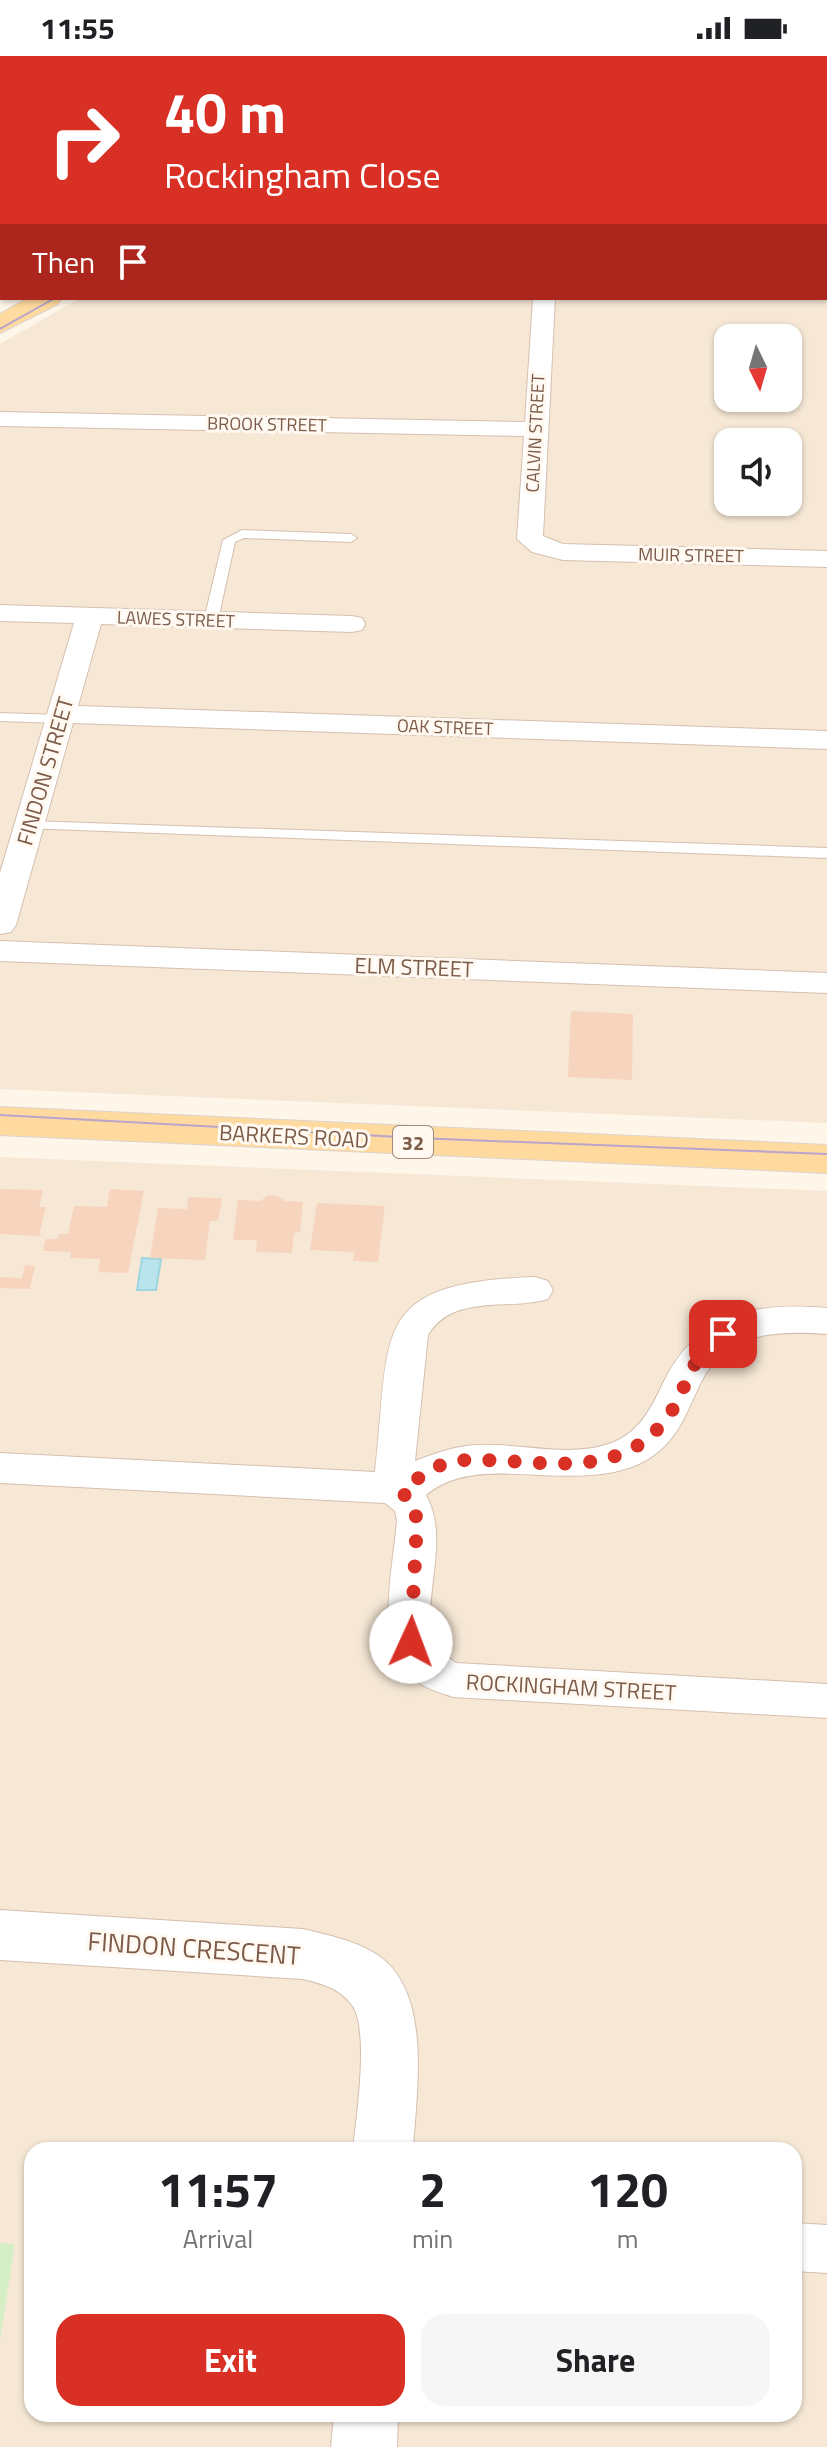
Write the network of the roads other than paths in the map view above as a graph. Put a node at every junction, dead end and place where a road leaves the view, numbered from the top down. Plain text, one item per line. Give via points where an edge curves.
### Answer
1 (44, 300) edge
2 (544, 300) edge
3 (0, 325) edge
4 (0, 419) edge
5 (535, 429) junction
6 (351, 538) dead end
7 (556, 551) joint
8 (827, 559) edge
9 (0, 613) edge
10 (90, 616) junction
11 (211, 620) junction
12 (352, 624) dead end
13 (61, 716) junction
14 (0, 717) edge
15 (827, 740) edge
16 (17, 831) edge
17 (827, 853) edge
18 (0, 925) edge
19 (0, 951) edge
20 (827, 983) edge
21 (0, 1121) edge
22 (827, 1159) edge
23 (535, 1290) dead end
24 (827, 1321) edge
25 (0, 1468) edge
26 (398, 1491) junction
27 (827, 1701) edge
28 (0, 1935) edge
29 (383, 2142) edge
30 (802, 2247) edge
31 (827, 2249) edge
32 (366, 2422) edge
33 (364, 2447) edge

1 - 3 main road
2 - 5 street, CALVIN STREET
4 - 5 street, BROOK STREET
5 - 7 street, CALVIN STREET via 529,535
6 - 11 lane via 242,534 229,540
7 - 8 street, MUIR STREET
9 - 10 street, LAWES STREET
10 - 11 street, LAWES STREET
10 - 13 street, FINDON STREET
11 - 12 street, LAWES STREET
13 - 14 lane
13 - 15 street, OAK STREET
13 - 16 street, FINDON STREET
16 - 17 lane
16 - 18 street, FINDON STREET
19 - 20 street, ELM STREET
21 - 22 main road, BARKERS ROAD / 32
23 - 26 street via 456,1298 419,1315 409,1335
24 - 26 street via 763,1320 723,1334 691,1366 663,1424 623,1455 583,1463 452,1461
25 - 26 street
26 - 27 street, ROCKINGHAM STREET via 411,1500 417,1520 411,1642 436,1674 453,1680
28 - 29 street, FINDON CRESCENT via 303,1954 362,1976 378,1992 386,2012
30 - 31 street
32 - 33 street

